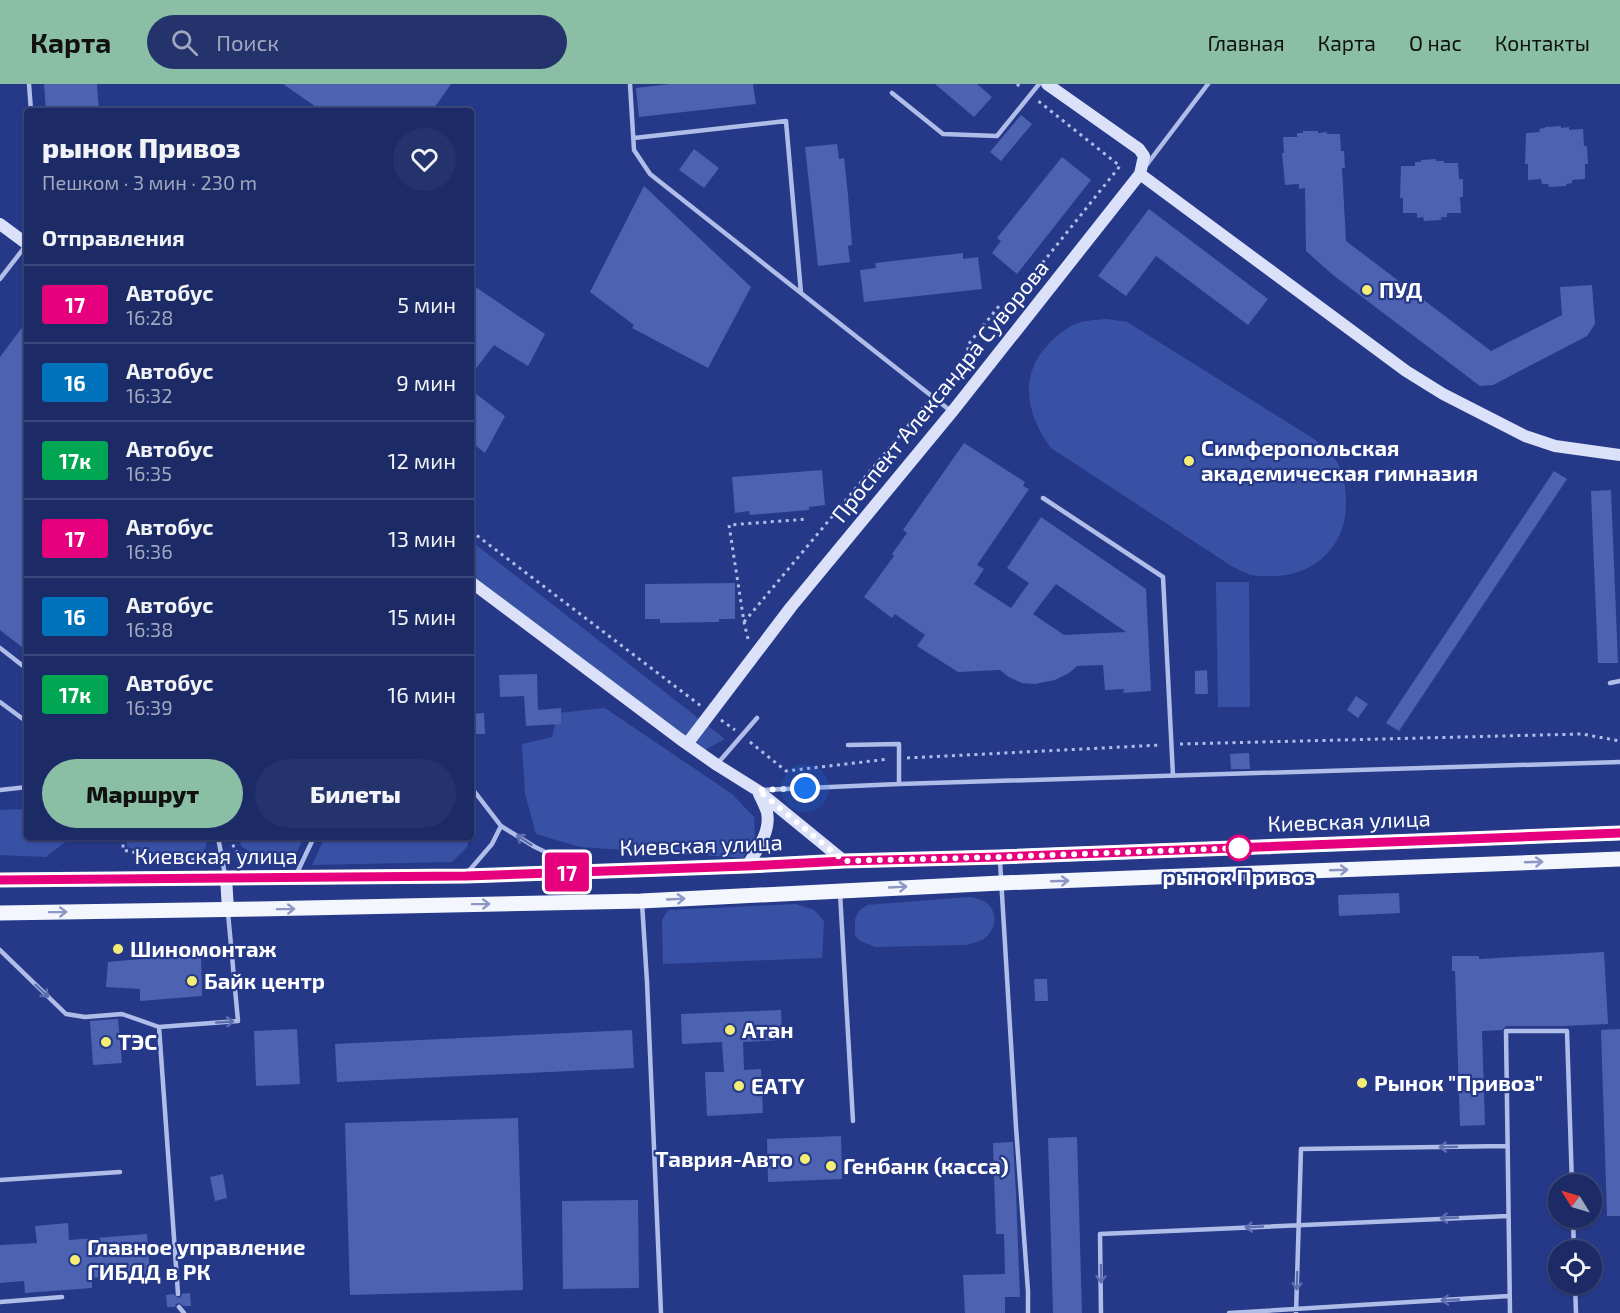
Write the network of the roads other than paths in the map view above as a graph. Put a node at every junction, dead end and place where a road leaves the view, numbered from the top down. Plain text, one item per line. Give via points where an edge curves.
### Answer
1 (29, 84) edge
2 (630, 84) edge
3 (1039, 84) edge
4 (1047, 84) edge
5 (1208, 84) edge
6 (892, 93) dead end
7 (31, 108) edge
8 (634, 138) junction
9 (1140, 174) junction
10 (0, 224) edge
11 (24, 242) edge
12 (24, 248) edge
13 (0, 279) edge
14 (801, 293) junction
15 (952, 412) junction
16 (1620, 456) edge
17 (1043, 498) dead end
18 (474, 584) edge
19 (0, 648) edge
20 (24, 667) edge
21 (1620, 681) edge
22 (1610, 683) dead end
23 (0, 702) edge
24 (757, 718) dead end
25 (24, 720) edge
26 (687, 744) junction
27 (848, 745) dead end
28 (1620, 762) edge
29 (717, 765) junction
30 (1173, 776) junction
31 (899, 784) junction
32 (24, 788) edge
33 (0, 790) edge
34 (758, 790) junction
35 (474, 791) edge
36 (501, 826) junction
37 (1620, 833) edge
38 (219, 840) edge
39 (313, 840) edge
40 (999, 857) junction
41 (1620, 859) edge
42 (844, 861) junction
43 (747, 866) junction
44 (586, 872) junction
45 (466, 876) junction
46 (4, 877) edge
47 (226, 877) junction
48 (294, 878) junction
49 (1001, 883) junction
50 (840, 890) junction
51 (641, 901) junction
52 (228, 910) junction
53 (0, 913) edge
54 (0, 950) edge
55 (159, 1027) junction
56 (853, 1121) dead end
57 (1507, 1146) junction
58 (120, 1172) dead end
59 (1572, 1174) edge
60 (0, 1180) edge
61 (1508, 1216) junction
62 (1298, 1225) junction
63 (178, 1294) dead end
64 (1575, 1294) edge
65 (1509, 1296) junction
66 (62, 1297) dead end
67 (0, 1302) edge
68 (179, 1307) dead end
69 (1296, 1311) edge
70 (184, 1313) edge
71 (661, 1313) edge
72 (1028, 1313) edge
73 (1101, 1313) edge
74 (1229, 1313) edge
75 (1509, 1313) edge
76 (1575, 1313) edge

1 - 7 lane
2 - 8 lane
3 - 6 lane via 997,136 943,134
4 - 9 street via 1139,149 1144,156
5 - 9 lane
8 - 14 lane via 634,150 650,174
8 - 14 lane via 786,121
9 - 15 street, Проспект Александра Суворова
9 - 16 street via 1406,371 1443,394 1525,436 1555,446
10 - 11 street
12 - 13 lane
14 - 15 lane
15 - 26 street, Проспект Александра Суворова via 791,607
17 - 30 lane via 1163,577
18 - 26 street
19 - 20 lane
21 - 22 lane
23 - 25 lane
24 - 29 lane
26 - 29 street
27 - 31 lane via 899,744
28 - 30 lane
29 - 34 street
30 - 31 lane
31 - 34 lane
32 - 33 lane
34 - 42 street
34 - 43 street via 768,826
35 - 36 lane
44 -> 36 lane
36 - 45 lane
37 - 40 main road, Киевская улица
38 - 47 lane
39 - 48 lane
40 - 42 main road, Киевская улица
40 - 49 lane
49 -> 41 main road
42 - 43 main road, Киевская улица
43 - 44 main road, Киевская улица
44 - 45 main road, Киевская улица
45 - 48 main road, Киевская улица
46 - 47 main road, Киевская улица
47 - 48 main road, Киевская улица
47 - 52 street
50 -> 49 main road
49 - 72 lane
51 -> 50 main road
50 - 56 lane
52 -> 51 main road
51 - 71 lane
53 -> 52 main road
55 -> 52 lane via 238,1021
54 -> 55 lane via 66,1014 122,1014
55 - 63 lane
57 - 59 lane via 1506,1031 1567,1031
57 - 61 lane
57 -> 62 lane via 1302,1149
58 - 60 lane
61 -> 62 lane
61 - 65 lane
62 -> 69 lane
62 -> 73 lane via 1100,1234
64 - 76 lane
65 -> 69 lane
65 - 75 lane
66 - 67 lane
68 - 70 lane
69 - 74 lane

